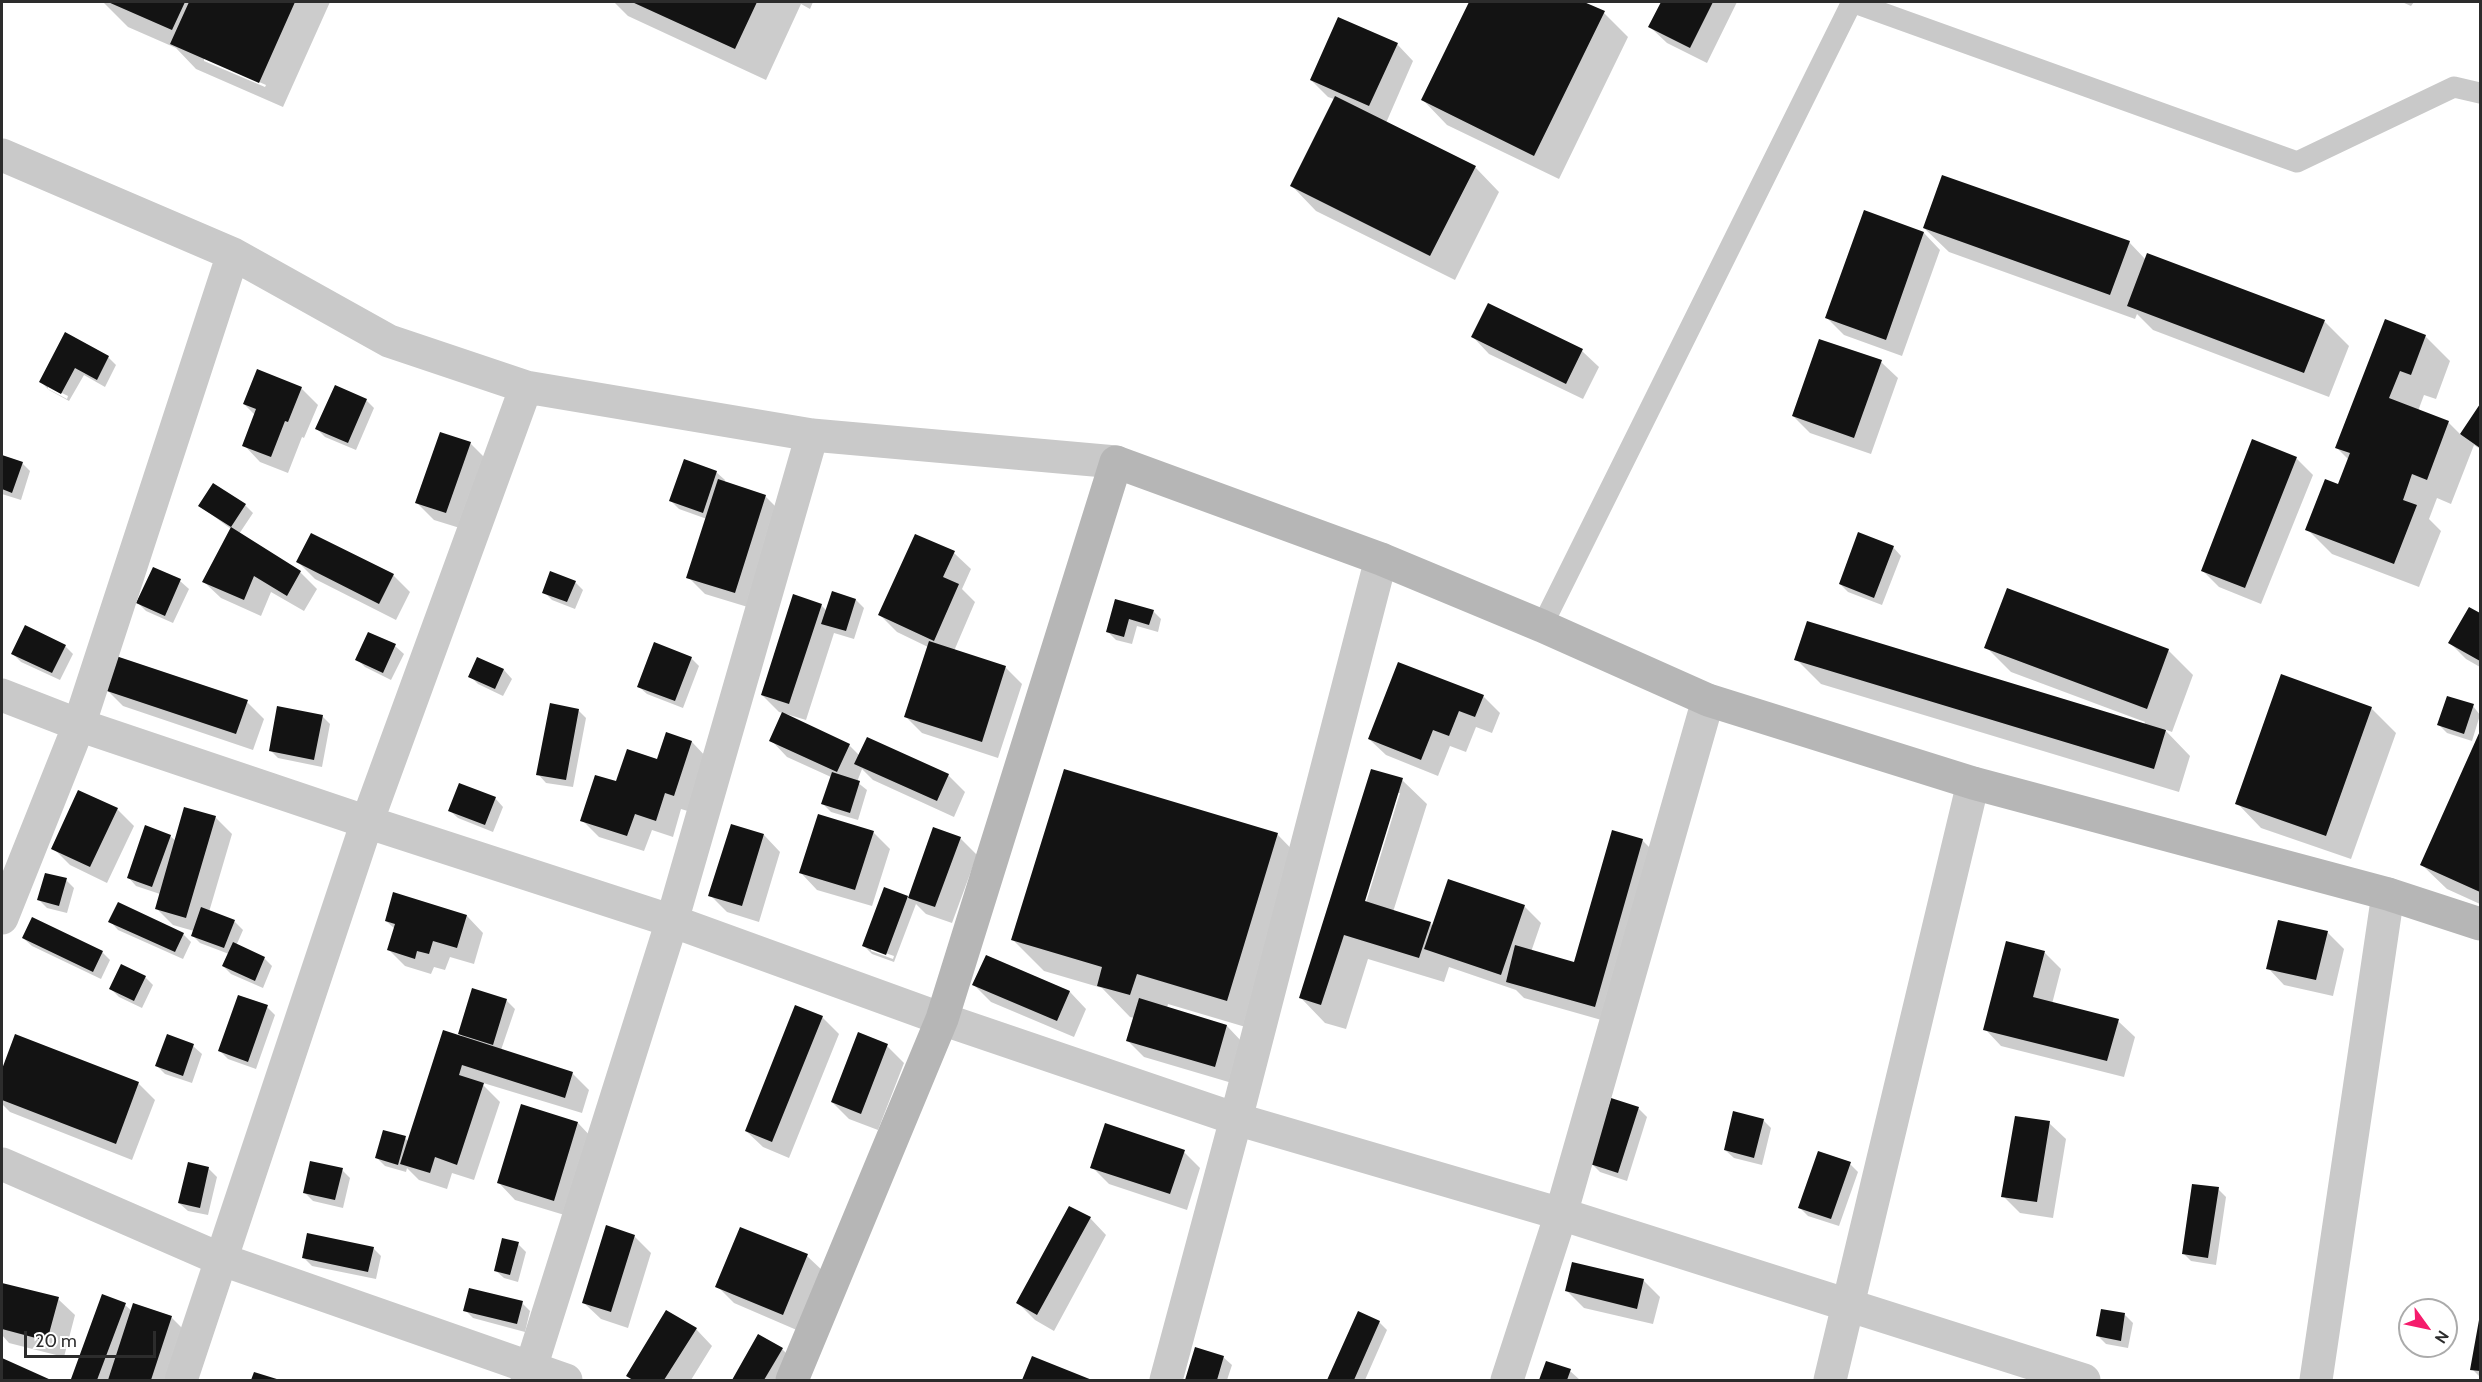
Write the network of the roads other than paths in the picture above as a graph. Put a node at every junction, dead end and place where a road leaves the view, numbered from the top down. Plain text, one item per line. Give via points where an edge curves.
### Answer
1 (2481, 93) edge
2 (2, 155) edge
3 (233, 254) junction
4 (526, 387) junction
5 (812, 435) junction
6 (1116, 462) junction
7 (1381, 559) junction
8 (1542, 626) junction
9 (2, 695) edge
10 (1708, 700) junction
11 (79, 724) junction
12 (1972, 783) junction
13 (367, 822) junction
14 (2388, 894) junction
15 (2, 918) edge
16 (672, 921) junction
17 (2481, 924) edge
18 (942, 1019) junction
19 (1236, 1119) junction
20 (2, 1164) edge
21 (1561, 1214) junction
22 (220, 1259) junction
23 (1846, 1306) junction
24 (529, 1374) edge
25 (181, 1380) edge
26 (566, 1380) edge
27 (792, 1380) edge
28 (1166, 1380) edge
29 (1507, 1380) edge
30 (1830, 1380) edge
31 (2084, 1380) edge
32 (2316, 1380) edge

1 - 8 lane via 2454,87 2297,162 1852,2
2 - 3 street
3 - 4 street via 389,341
3 - 11 street
4 - 5 street
4 - 13 street
5 - 6 street
5 - 16 street
6 - 7 street
6 - 18 street
7 - 8 street
7 - 19 street
8 - 10 street
9 - 11 street
10 - 12 street
10 - 21 street
11 - 13 street
11 - 15 street
12 - 14 street
12 - 23 street
13 - 16 street
13 - 22 street
14 - 17 street
14 - 32 street
16 - 18 street
16 - 24 street
18 - 19 street
18 - 27 street
19 - 21 street
19 - 28 street
20 - 22 street
21 - 23 street
21 - 29 street
22 - 24 street
22 - 25 street
23 - 30 street
23 - 31 street
24 - 26 street

